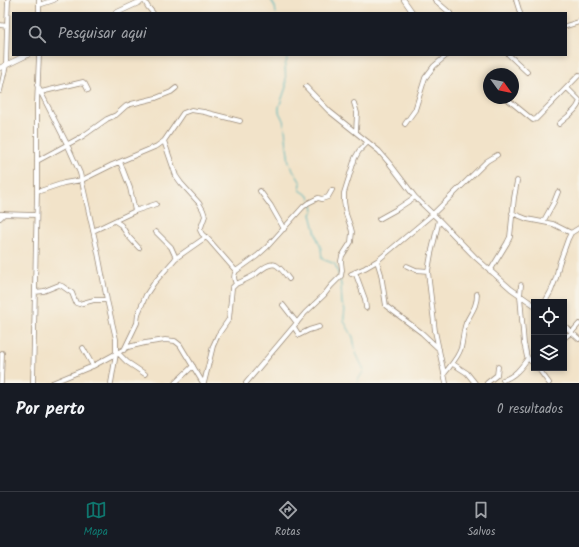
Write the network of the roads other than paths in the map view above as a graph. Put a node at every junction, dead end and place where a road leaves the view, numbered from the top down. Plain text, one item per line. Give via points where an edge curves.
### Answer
1 (8, 0) edge
2 (39, 0) edge
3 (54, 0) edge
4 (144, 0) edge
5 (404, 0) edge
6 (435, 0) edge
7 (516, 0) edge
8 (39, 5) junction
9 (39, 12) edge
10 (118, 12) edge
11 (152, 12) edge
12 (412, 12) edge
13 (449, 12) edge
14 (520, 12) edge
15 (579, 22) edge
16 (0, 26) edge
17 (6, 26) junction
18 (567, 26) edge
19 (25, 56) edge
20 (39, 56) edge
21 (446, 56) edge
22 (510, 56) edge
23 (6, 65) junction
24 (0, 68) edge
25 (527, 72) dead end
26 (579, 75) edge
27 (37, 84) junction
28 (306, 87) dead end
29 (176, 88) dead end
30 (567, 88) junction
31 (88, 90) dead end
32 (0, 91) edge
33 (41, 92) junction
34 (579, 102) edge
35 (354, 103) dead end
36 (513, 104) edge
37 (240, 121) dead end
38 (405, 124) dead end
39 (559, 124) dead end
40 (356, 132) junction
41 (164, 141) junction
42 (368, 142) junction
43 (67, 144) junction
44 (497, 155) dead end
45 (37, 161) junction
46 (120, 162) junction
47 (82, 180) junction
48 (517, 181) dead end
49 (332, 190) dead end
50 (260, 191) dead end
51 (37, 192) junction
52 (558, 192) dead end
53 (415, 197) junction
54 (156, 204) dead end
55 (135, 212) junction
56 (2, 214) edge
57 (433, 214) junction
58 (512, 214) junction
59 (36, 215) junction
60 (0, 218) edge
61 (379, 219) dead end
62 (439, 220) junction
63 (115, 221) junction
64 (543, 222) junction
65 (579, 228) edge
66 (284, 229) junction
67 (94, 231) junction
68 (156, 232) dead end
69 (572, 233) junction
70 (206, 237) junction
71 (139, 248) dead end
72 (176, 258) junction
73 (377, 261) junction
74 (407, 266) dead end
75 (236, 271) junction
76 (428, 271) junction
77 (490, 271) junction
78 (290, 279) dead end
79 (236, 284) junction
80 (521, 285) dead end
81 (35, 292) junction
82 (477, 294) dead end
83 (520, 296) junction
84 (547, 299) edge
85 (107, 300) junction
86 (531, 303) edge
87 (283, 306) dead end
88 (366, 308) dead end
89 (297, 323) junction
90 (579, 324) edge
91 (294, 327) junction
92 (319, 327) dead end
93 (567, 328) edge
94 (572, 332) junction
95 (567, 336) edge
96 (579, 339) edge
97 (83, 348) dead end
98 (439, 349) junction
99 (123, 350) junction
100 (2, 353) dead end
101 (117, 354) junction
102 (528, 358) junction
103 (531, 361) edge
104 (452, 364) junction
105 (94, 366) junction
106 (193, 366) junction
107 (498, 367) dead end
108 (540, 371) edge
109 (145, 374) dead end
110 (444, 374) junction
111 (503, 380) dead end
112 (1, 383) edge
113 (33, 383) edge
114 (52, 383) edge
115 (111, 383) edge
116 (175, 383) edge
117 (203, 383) edge
118 (246, 383) edge
119 (446, 383) edge
120 (475, 383) edge
121 (487, 383) edge
122 (549, 383) edge

1 - 17 street
2 - 8 street
3 - 8 street
4 - 10 street
4 - 11 street
5 - 12 street
6 - 13 street
7 - 14 street
8 - 9 street
15 - 18 street
16 - 17 street
17 - 23 street
19 - 23 street
20 - 27 street
21 - 38 street via 425,78 414,110
22 - 25 street
23 - 24 street
23 - 32 street
26 - 30 street
27 - 33 street
27 - 45 street
28 - 40 street via 329,111
29 - 43 street via 156,98 126,106 116,115
30 - 34 street
30 - 36 street via 533,120
31 - 33 street via 83,82
33 - 43 street
34 - 39 street via 578,107
35 - 40 street via 357,113
37 - 41 street via 191,110 183,113
40 - 42 street
41 - 46 street
41 - 70 street via 176,176 203,210 205,216 200,230
42 - 53 street via 379,151
42 - 89 street via 355,158 344,193 346,214 352,232 351,242 342,256 342,270 324,295
43 - 45 street
43 - 47 street
44 - 57 street via 487,161
45 - 51 street
46 - 47 street
46 - 55 street via 130,188
47 - 51 street
47 - 67 street
48 - 58 street
49 - 66 street via 328,197 318,198 303,207
50 - 66 street
51 - 59 street
52 - 64 street
53 - 57 street
53 - 61 street
54 - 55 street
55 - 63 street
56 - 59 street
56 - 60 street
57 - 62 street
57 - 73 street
58 - 64 street
58 - 77 street via 510,237
59 - 81 street
62 - 76 street
62 - 77 street
63 - 67 street
63 - 71 street
64 - 69 street
65 - 69 street
66 - 75 street via 257,256
67 - 85 street
68 - 72 street via 171,247
69 - 84 street
70 - 72 street
70 - 75 street
72 - 99 street via 146,294 137,323
73 - 88 street via 353,273 361,288
73 - 98 street via 386,306
74 - 76 street
75 - 79 street
76 - 98 street
77 - 83 street
78 - 79 street via 280,268 271,264
79 - 117 street via 232,288 229,319 213,346
80 - 83 street
81 - 85 street via 59,285 72,293 79,304
81 - 113 street
82 - 104 street via 477,301 463,331 460,352
83 - 86 street
83 - 102 street via 524,344
85 - 101 street
87 - 89 street
89 - 91 street
90 - 94 street
91 - 92 street via 299,335
91 - 118 street
93 - 94 street
94 - 95 street
94 - 96 street
97 - 105 street
98 - 110 street
99 - 101 street
99 - 106 street via 145,343 175,341
100 - 112 street
101 - 105 street
101 - 109 street
101 - 115 street
102 - 103 street
102 - 111 street via 521,368
104 - 110 street
104 - 120 street via 467,373
105 - 114 street
106 - 116 street
106 - 117 street
107 - 121 street via 498,374
108 - 122 street
110 - 119 street

